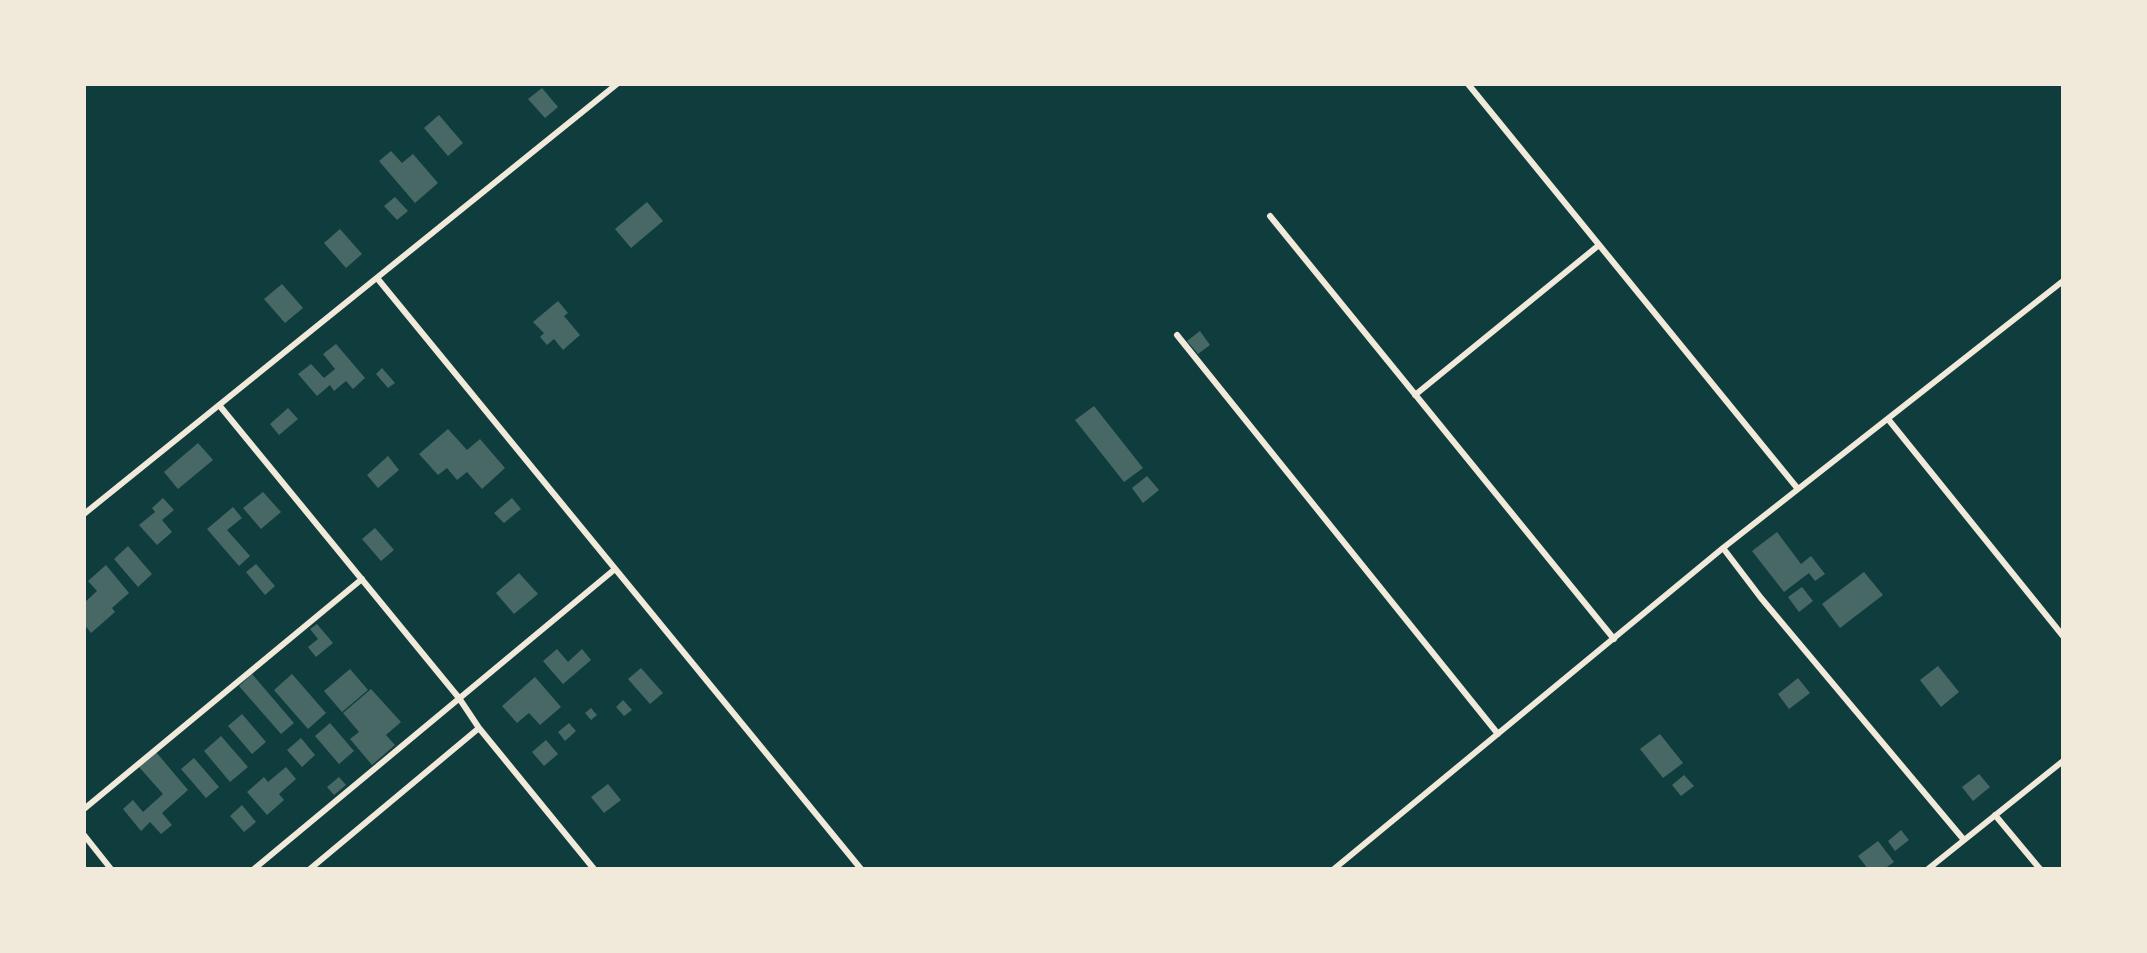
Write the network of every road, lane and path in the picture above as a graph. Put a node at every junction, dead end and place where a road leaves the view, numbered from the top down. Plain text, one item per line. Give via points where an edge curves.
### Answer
1 (617, 84) edge
2 (1468, 84) edge
3 (1270, 216) dead end
4 (1599, 245) junction
5 (377, 278) junction
6 (2063, 281) edge
7 (1177, 335) dead end
8 (1415, 395) junction
9 (219, 405) junction
10 (1888, 419) junction
11 (1798, 489) junction
12 (84, 514) edge
13 (1723, 548) junction
14 (615, 569) junction
15 (362, 579) junction
16 (2063, 636) edge
17 (1614, 639) junction
18 (459, 699) junction
19 (479, 728) junction
20 (1498, 734) junction
21 (2063, 761) edge
22 (84, 809) edge
23 (1995, 815) junction
24 (84, 835) edge
25 (1964, 840) junction
26 (111, 869) edge
27 (254, 869) edge
28 (310, 869) edge
29 (594, 869) edge
30 (861, 869) edge
31 (1334, 869) edge
32 (1928, 869) edge
33 (2040, 869) edge

1 - 5 street
2 - 4 street
3 - 8 street
4 - 8 street
4 - 11 street
5 - 9 street
5 - 14 street
6 - 10 street
7 - 20 street
8 - 17 street
9 - 12 street
9 - 15 street
10 - 11 street
10 - 16 street
11 - 13 street
13 - 17 street
13 - 25 street
14 - 18 street
14 - 30 street
15 - 18 street
15 - 22 street
17 - 20 street
18 - 19 street
18 - 27 street
19 - 28 street
19 - 29 street
20 - 31 street
21 - 23 street
23 - 25 street
23 - 33 street
24 - 26 street
25 - 32 street

